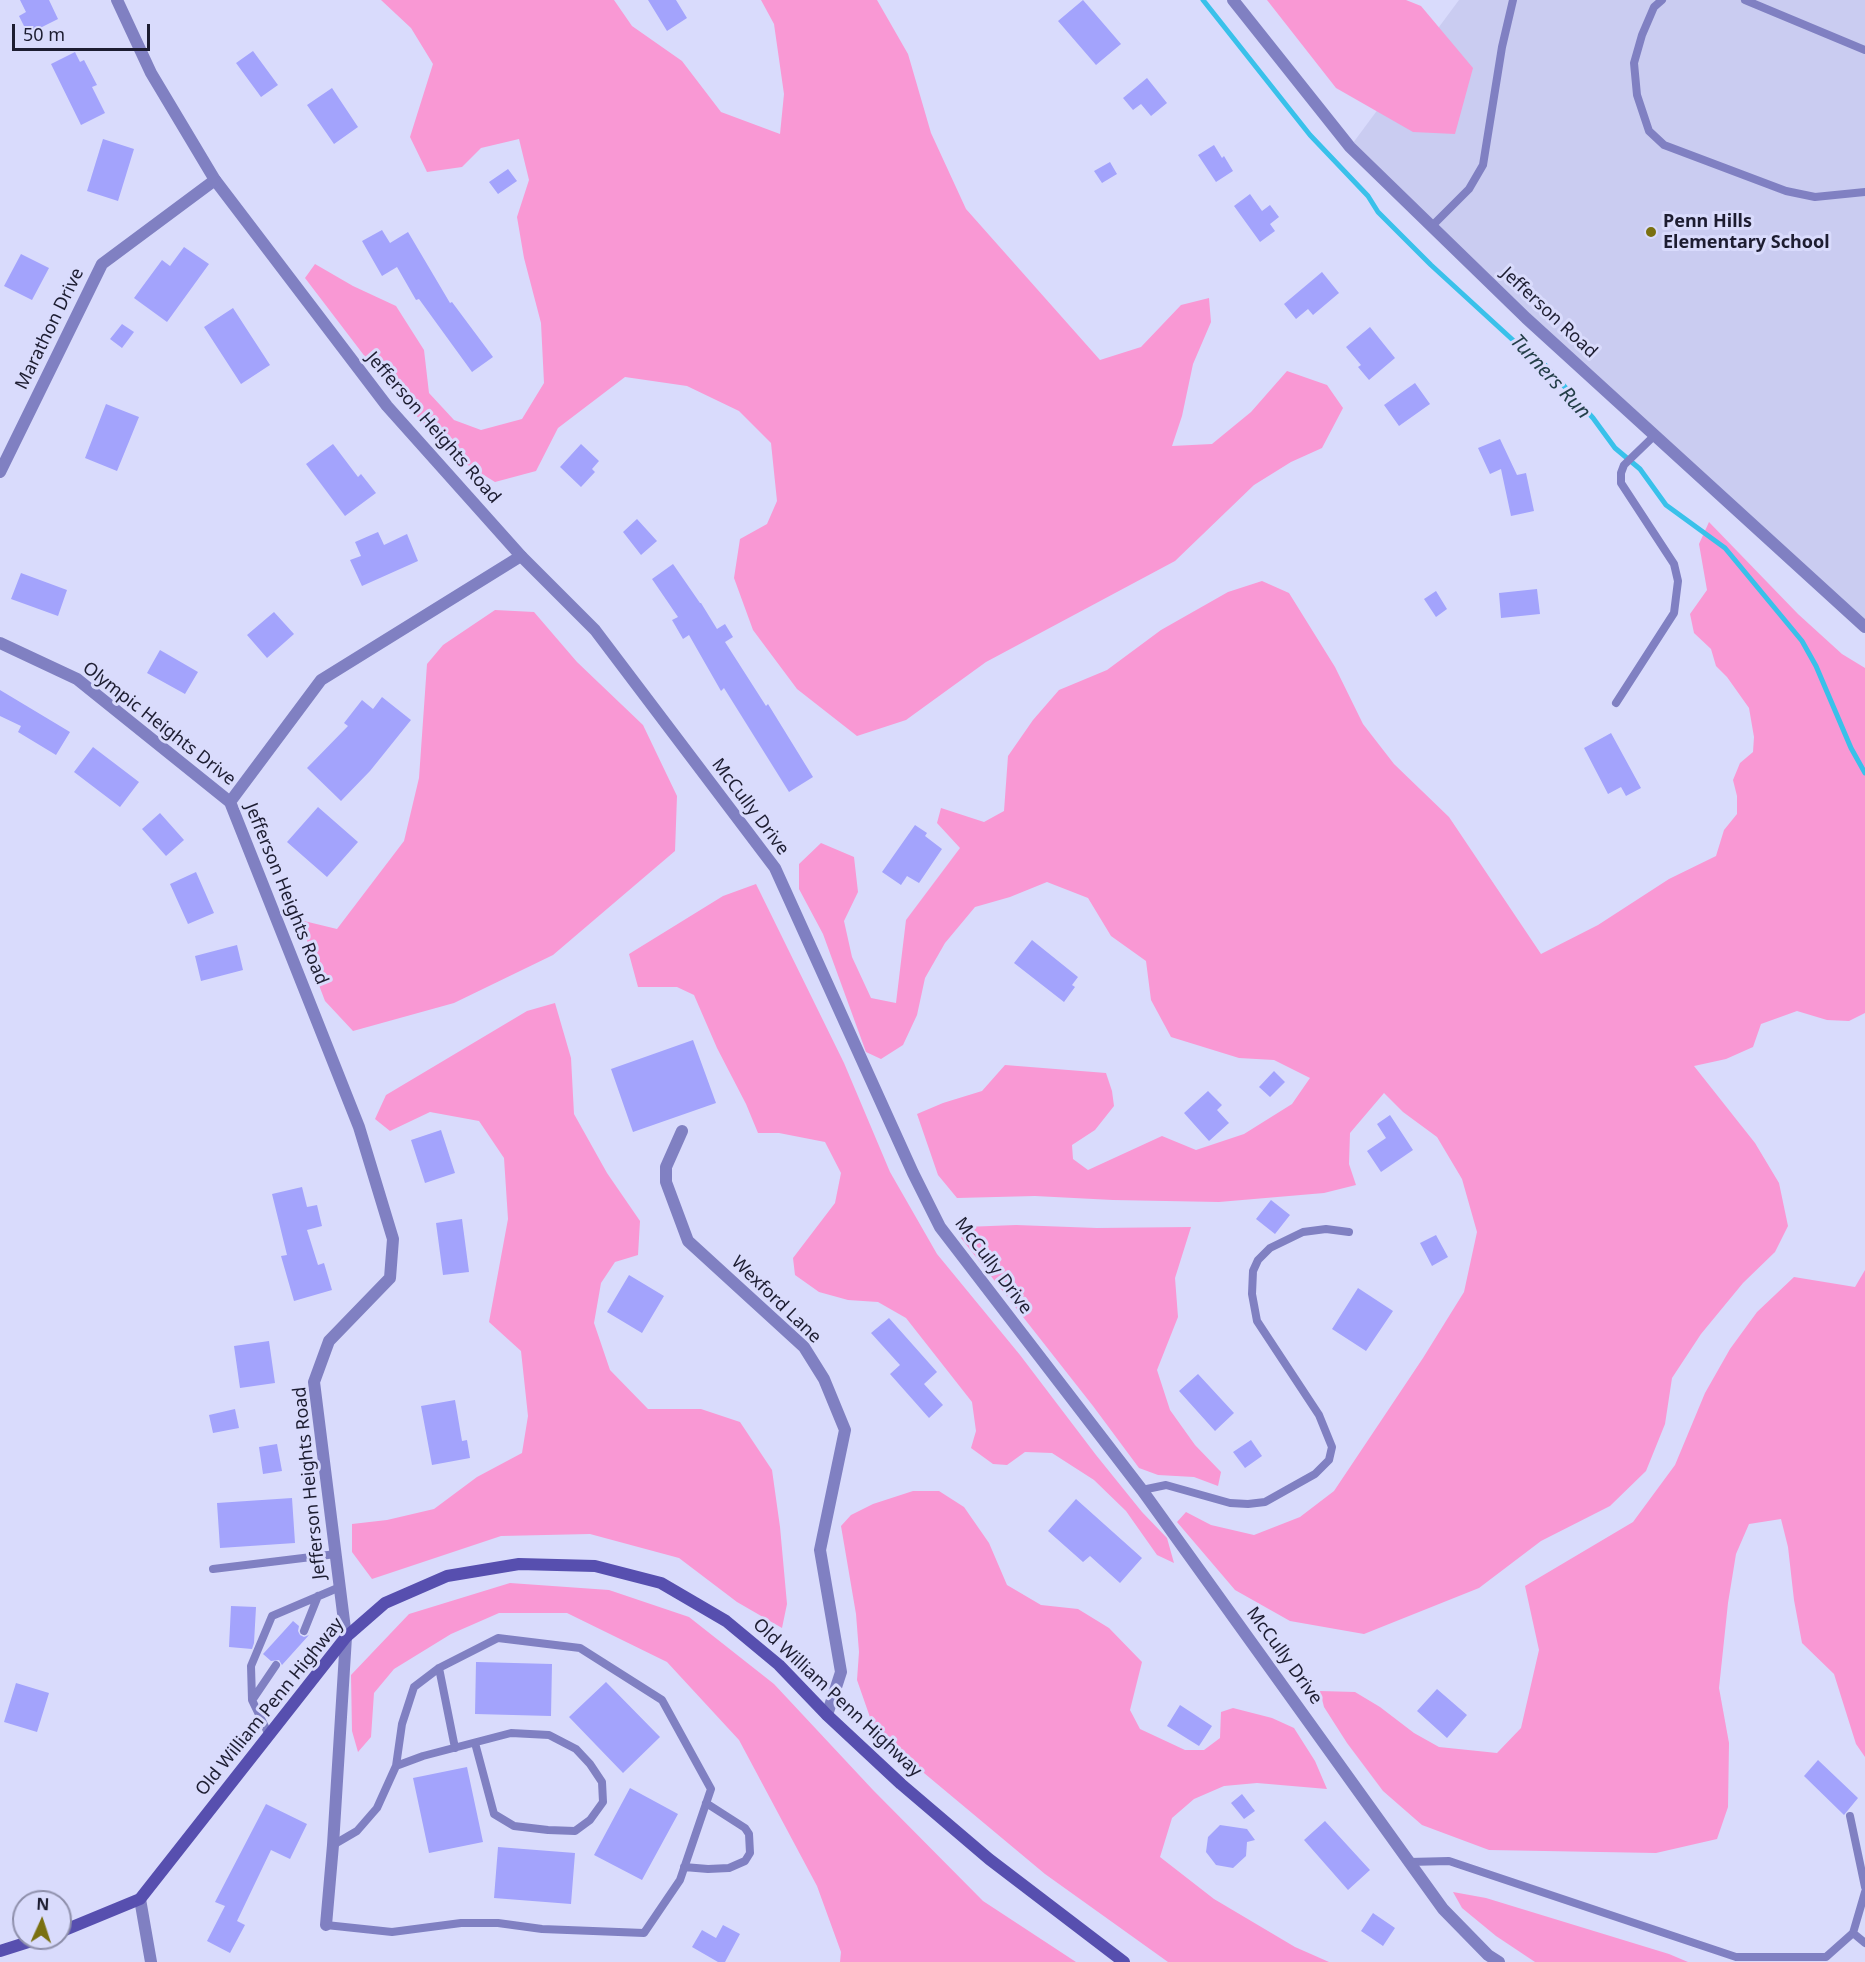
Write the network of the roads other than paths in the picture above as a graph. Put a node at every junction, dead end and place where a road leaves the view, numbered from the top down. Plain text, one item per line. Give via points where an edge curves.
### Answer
1 (117, 0) edge
2 (1233, 0) edge
3 (1513, 0) edge
4 (1662, 0) edge
5 (1745, 0) edge
6 (1865, 50) edge
7 (215, 180) junction
8 (1865, 192) edge
9 (1432, 226) junction
10 (1655, 435) junction
11 (0, 472) edge
12 (521, 556) junction
13 (1865, 627) edge
14 (0, 643) edge
15 (1616, 703) dead end
16 (230, 802) junction
17 (682, 1131) dead end
18 (1349, 1232) dead end
19 (1142, 1490) junction
20 (336, 1554) junction
21 (213, 1569) dead end
22 (340, 1587) junction
23 (318, 1596) junction
24 (304, 1631) dead end
25 (346, 1637) junction
26 (276, 1665) dead end
27 (439, 1668) junction
28 (252, 1700) junction
29 (827, 1715) junction
30 (269, 1735) junction
31 (475, 1743) junction
32 (454, 1748) junction
33 (396, 1766) junction
34 (706, 1803) junction
35 (1851, 1816) dead end
36 (333, 1845) junction
37 (1409, 1862) junction
38 (684, 1867) junction
39 (1865, 1887) edge
40 (1865, 1892) edge
41 (140, 1899) junction
42 (326, 1925) joint
43 (72, 1927) edge
44 (1853, 1933) junction
45 (1865, 1943) edge
46 (151, 1962) edge
47 (1124, 1962) edge
48 (1499, 1962) edge

1 - 7 street, Jefferson Heights Road via 151,73
2 - 9 street, Jefferson Road via 1350,147
3 - 9 lane via 1483,165 1469,189
4 - 8 lane via 1654,7 1642,35 1635,63 1637,95 1648,131 1664,145 1786,190 1815,197
5 - 6 lane
7 - 11 street, Marathon Drive via 102,264
7 - 12 street, Jefferson Heights Road via 387,406
9 - 10 street, Jefferson Road
10 - 13 street, Jefferson Road
10 - 15 lane via 1624,465 1621,483 1674,564 1678,581 1674,613
12 - 16 street, Jefferson Heights Road via 321,680
12 - 19 street, McCully Drive via 595,630 775,868 940,1227
14 - 16 street, Olympic Heights Drive via 77,679
16 - 20 street, Jefferson Heights Road via 359,1127 393,1239 390,1278 329,1341 314,1383
17 - 29 street, Wexford Lane via 666,1167 666,1182 688,1241 804,1347 824,1379 845,1430 820,1550 841,1672
18 - 19 lane via 1326,1229 1295,1235 1270,1248 1253,1271 1257,1321 1319,1414 1332,1447 1329,1460 1315,1474 1265,1502 1230,1503 1167,1485
19 - 37 street, McCully Drive
20 - 21 lane
20 - 22 street, Jefferson Heights Road
22 - 23 lane
22 - 25 street, Jefferson Heights Road
23 - 24 lane
23 - 28 lane via 272,1617 251,1666
25 - 29 main road, Old William Penn Highway via 384,1603 447,1576 519,1564 595,1566 662,1583 726,1621 779,1665
25 - 30 main road, Old William Penn Highway
25 - 36 street, Jefferson Heights Road
26 - 28 lane
27 - 32 lane
27 - 33 lane via 414,1687 402,1724
27 - 34 lane via 498,1638 580,1648 662,1700 711,1789
28 - 30 lane
29 - 47 main road, Old William Penn Highway via 989,1859
30 - 41 main road, Old William Penn Highway
31 - 31 lane via 511,1733 549,1735 576,1749 590,1764 602,1782 603,1802 590,1820 575,1831 514,1826 494,1814
31 - 32 lane
32 - 33 lane
33 - 36 lane via 377,1808 357,1831
34 - 38 lane
34 - 38 lane via 745,1828 750,1853 745,1861 729,1868
35 - 39 lane
36 - 42 street, Jefferson Heights Road
37 - 44 lane via 1449,1861 1736,1957 1826,1958
37 - 48 street, McCully Drive via 1443,1909
38 - 42 lane via 680,1880 644,1933 498,1923 461,1923 392,1932
40 - 44 lane
41 - 43 main road, Old William Penn Highway
41 - 46 street
44 - 45 lane

